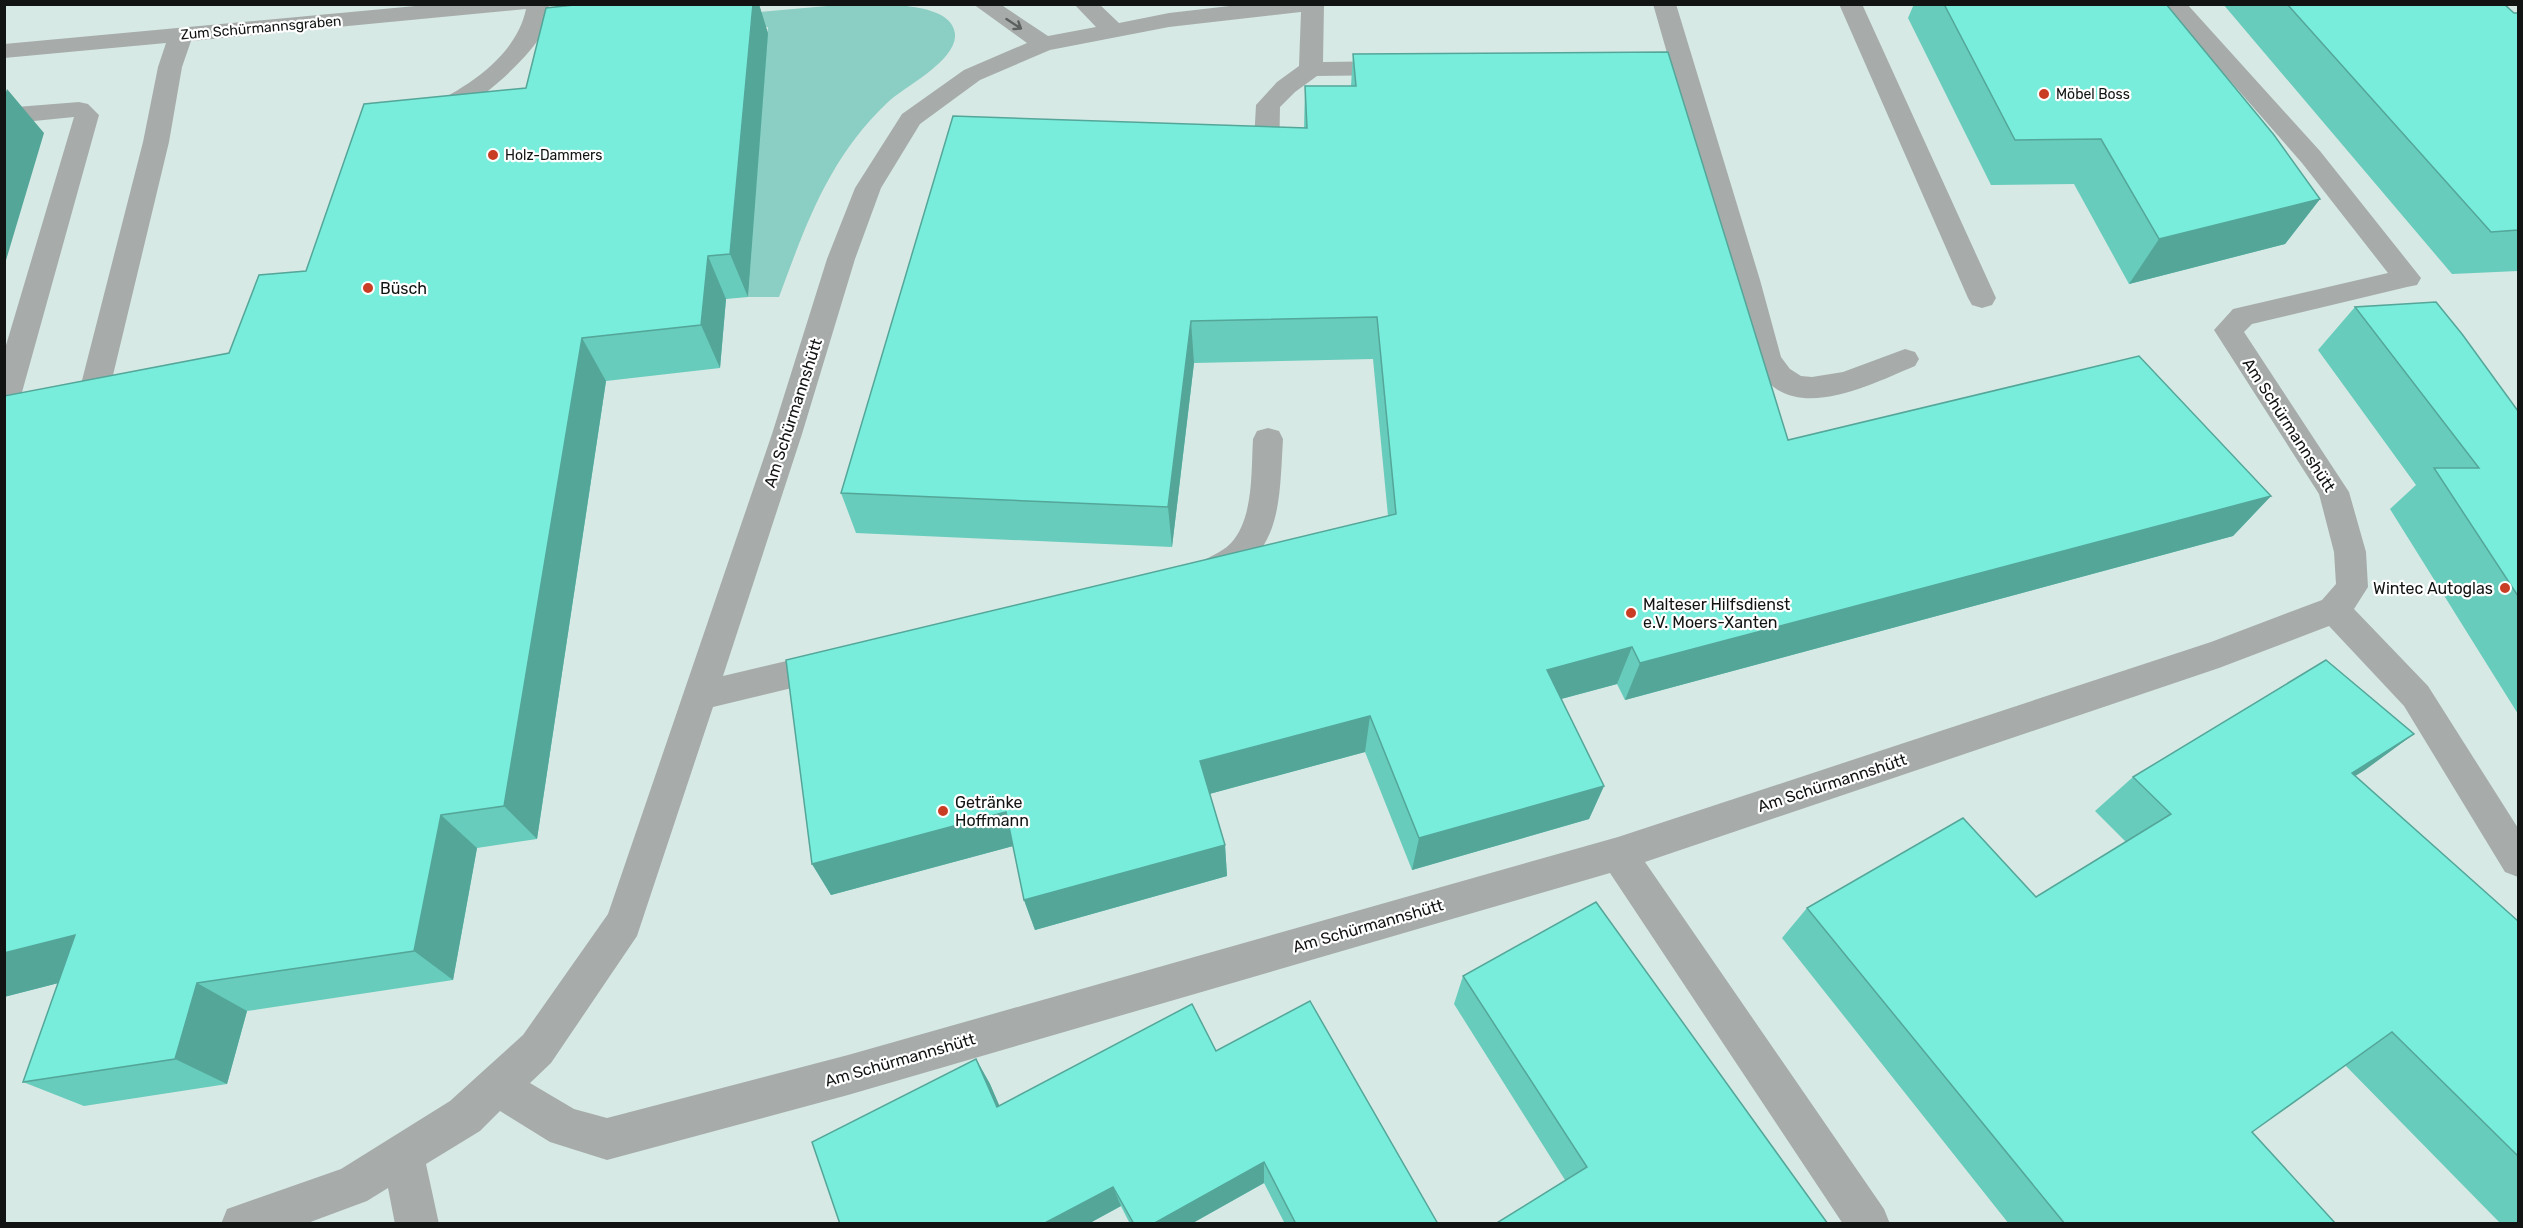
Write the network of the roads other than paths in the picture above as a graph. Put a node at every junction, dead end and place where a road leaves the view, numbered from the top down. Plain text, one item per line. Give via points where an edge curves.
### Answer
1 (518, 4) edge
2 (538, 4) edge
3 (984, 4) edge
4 (1085, 4) edge
5 (1313, 4) edge
6 (1664, 4) edge
7 (1850, 4) edge
8 (2174, 4) edge
9 (439, 8) edge
10 (1113, 30) junction
11 (181, 35) junction
12 (1044, 44) junction
13 (4, 51) edge
14 (1419, 68) edge
15 (1311, 69) junction
16 (4, 117) edge
17 (405, 120) edge
18 (1266, 159) edge
19 (1982, 298) dead end
20 (1905, 359) dead end
21 (93, 396) edge
22 (4, 403) edge
23 (1268, 439) dead end
24 (1182, 581) edge
25 (2334, 610) junction
26 (861, 657) edge
27 (700, 696) junction
28 (1618, 854) junction
29 (2518, 860) edge
30 (497, 1086) junction
31 (403, 1154) junction
32 (242, 1224) edge
33 (417, 1224) edge
34 (1869, 1224) edge

1 - 9 street, Zum Schürmannsgraben
2 - 17 street via 531,32 490,77 452,106 426,117
3 -> 12 street
4 - 10 street
5 - 10 street, Am Schürmannshütt
5 - 15 street
6 - 20 street via 1671,65 1746,280 1772,372 1795,387 1826,388
7 - 19 street
8 - 25 street, Am Schürmannshütt via 2311,157 2407,278 2243,316 2228,330 2334,492 2350,552 2352,587
9 - 11 street, Zum Schürmannsgraben
10 - 12 street, Am Schürmannshütt
11 - 13 street, Zum Schürmannsgraben
11 - 21 street via 170,67 156,142
12 - 27 street, Am Schürmannshütt via 972,75 911,119 868,188
14 - 15 street
15 - 18 street via 1268,105
16 - 22 street via 71,109 80,109 87,115
23 - 24 street via 1263,511 1250,544 1222,569
25 - 28 street, Am Schürmannshütt via 2219,654
25 - 29 street via 2416,696
26 - 27 street
27 - 30 street, Am Schürmannshütt via 624,923 537,1049
28 - 30 street, Am Schürmannshütt via 849,1075 607,1139 565,1127
28 - 34 street
30 - 31 street, Am Schürmannshütt via 465,1116
31 - 32 street, Am Schürmannshütt via 352,1186
31 - 33 street

